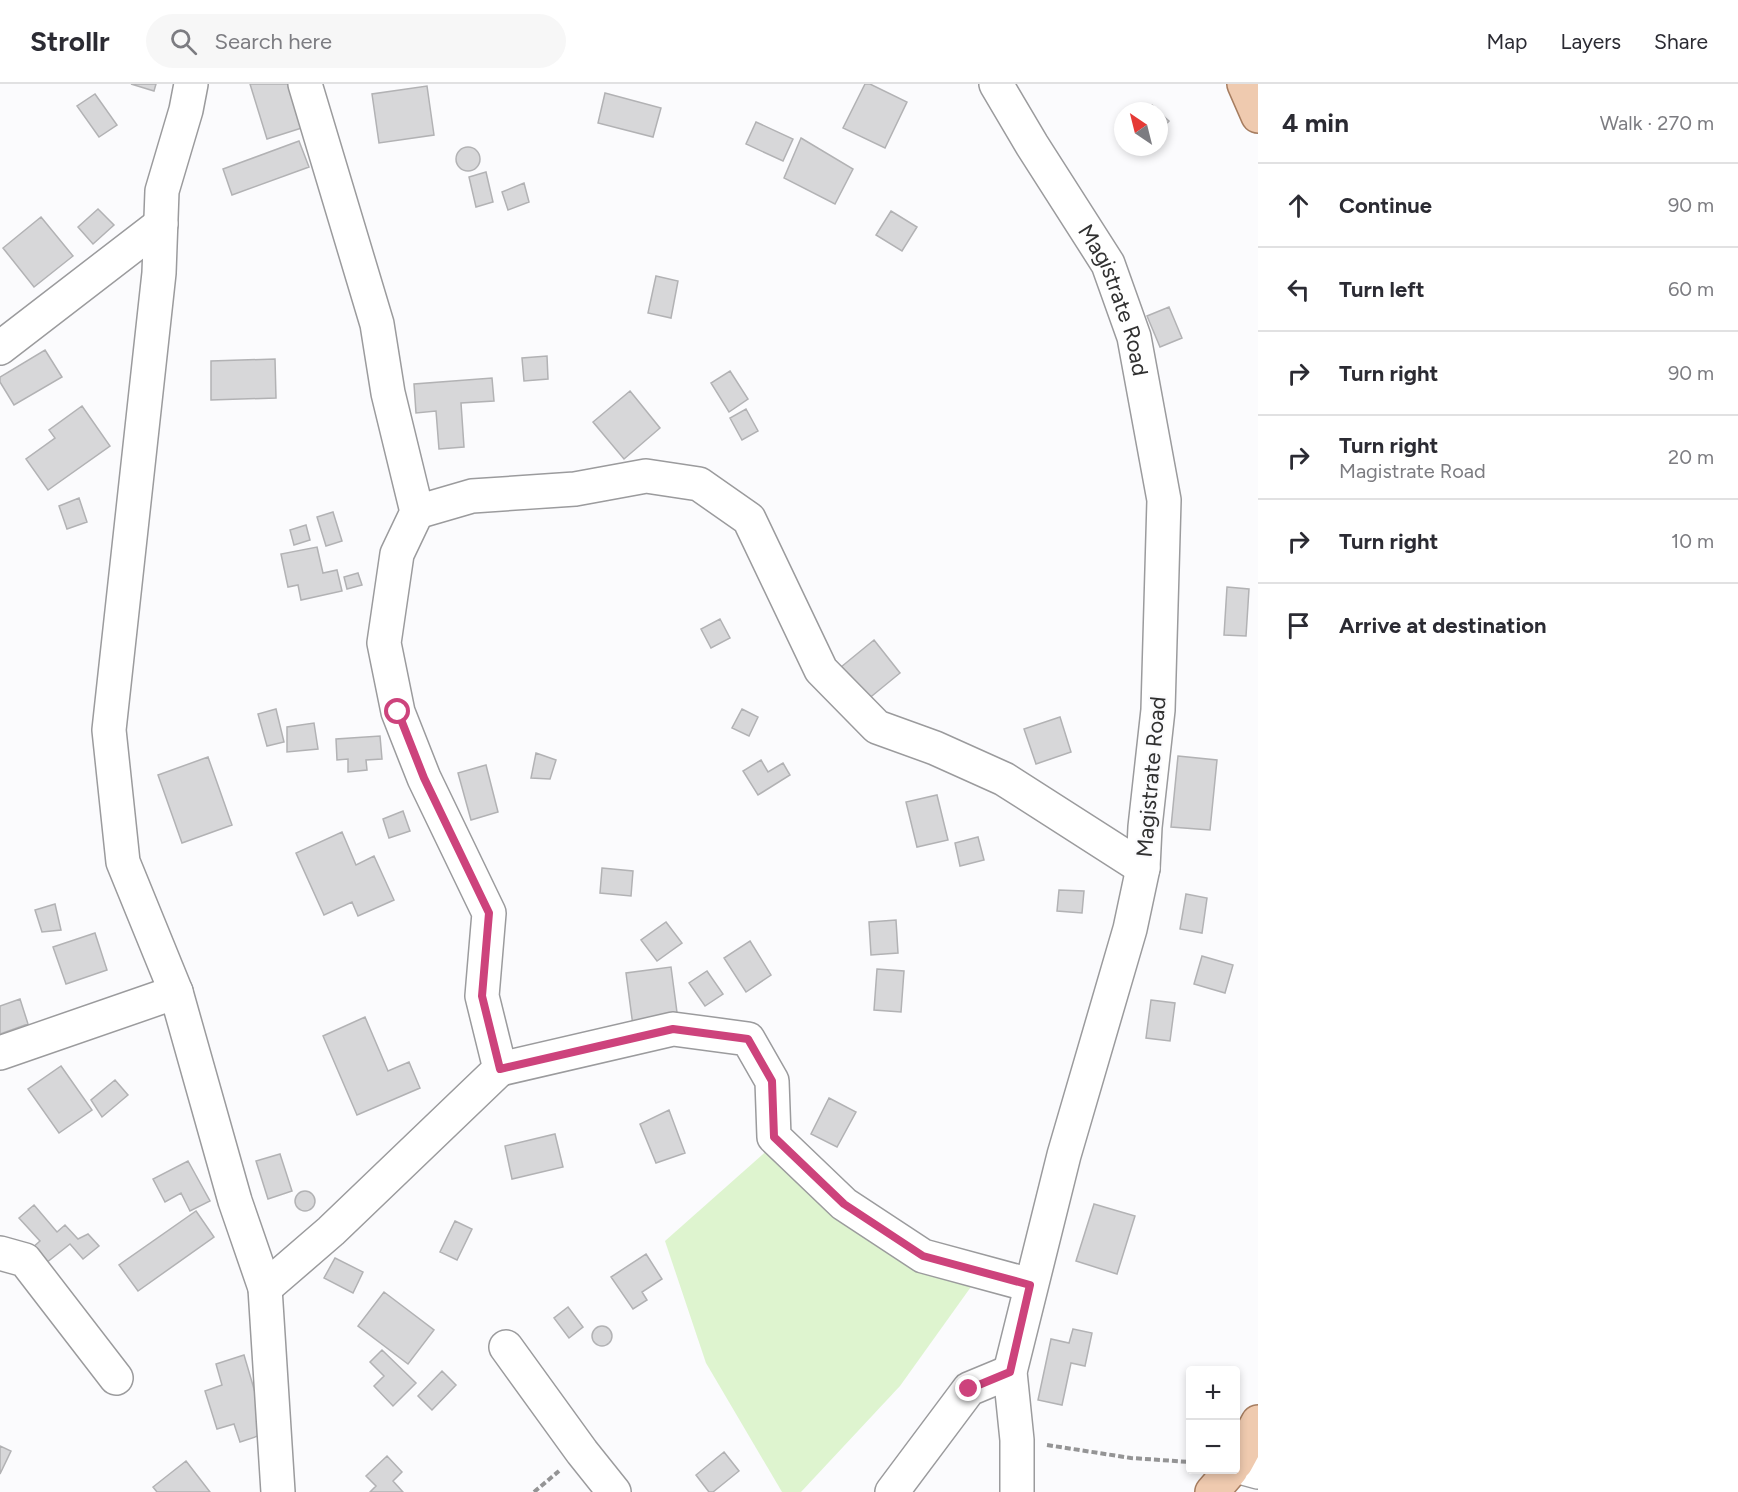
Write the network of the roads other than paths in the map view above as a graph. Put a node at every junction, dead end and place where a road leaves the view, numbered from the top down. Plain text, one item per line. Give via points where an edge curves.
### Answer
1 (191, 84) edge
2 (306, 84) edge
3 (996, 84) edge
4 (1244, 84) edge
5 (1258, 116) edge
6 (161, 224) junction
7 (0, 348) edge
8 (417, 512) junction
9 (1143, 868) junction
10 (176, 992) junction
11 (0, 1053) edge
12 (500, 1069) junction
13 (8, 1264) edge
14 (1030, 1285) junction
15 (265, 1288) junction
16 (506, 1347) dead end
17 (1010, 1372) junction
18 (116, 1378) dead end
19 (1258, 1422) edge
20 (1240, 1456) edge
21 (1240, 1465) edge
22 (1258, 1472) edge
23 (1228, 1474) edge
24 (278, 1492) edge
25 (614, 1492) edge
26 (892, 1492) edge
27 (1017, 1492) edge
28 (1212, 1492) edge

1 - 6 street via 162,191
2 - 8 street via 377,324 388,393
3 - 9 street, Magistrate Road via 1108,264 1137,349 1164,500 1158,710
4 - 5 main road
6 - 7 street
6 - 10 street via 158,285 109,730 123,862
8 - 9 street via 472,496 574,489 645,476 699,484 749,519 821,670 877,727 1004,779
8 - 12 street via 397,554 384,644 402,723 489,913 482,996
9 - 14 street, Magistrate Road via 1130,929
10 - 11 street
10 - 15 street via 235,1201
12 - 14 street via 673,1029 748,1039 772,1081 774,1137 844,1204 923,1256
12 - 15 street via 331,1231
13 - 18 street
14 - 17 street, Magistrate Road
15 - 24 street
16 - 25 street
17 - 26 street via 969,1389
17 - 27 street, Magistrate Road via 1017,1440
19 - 20 main road
21 - 22 street
23 - 28 main road

